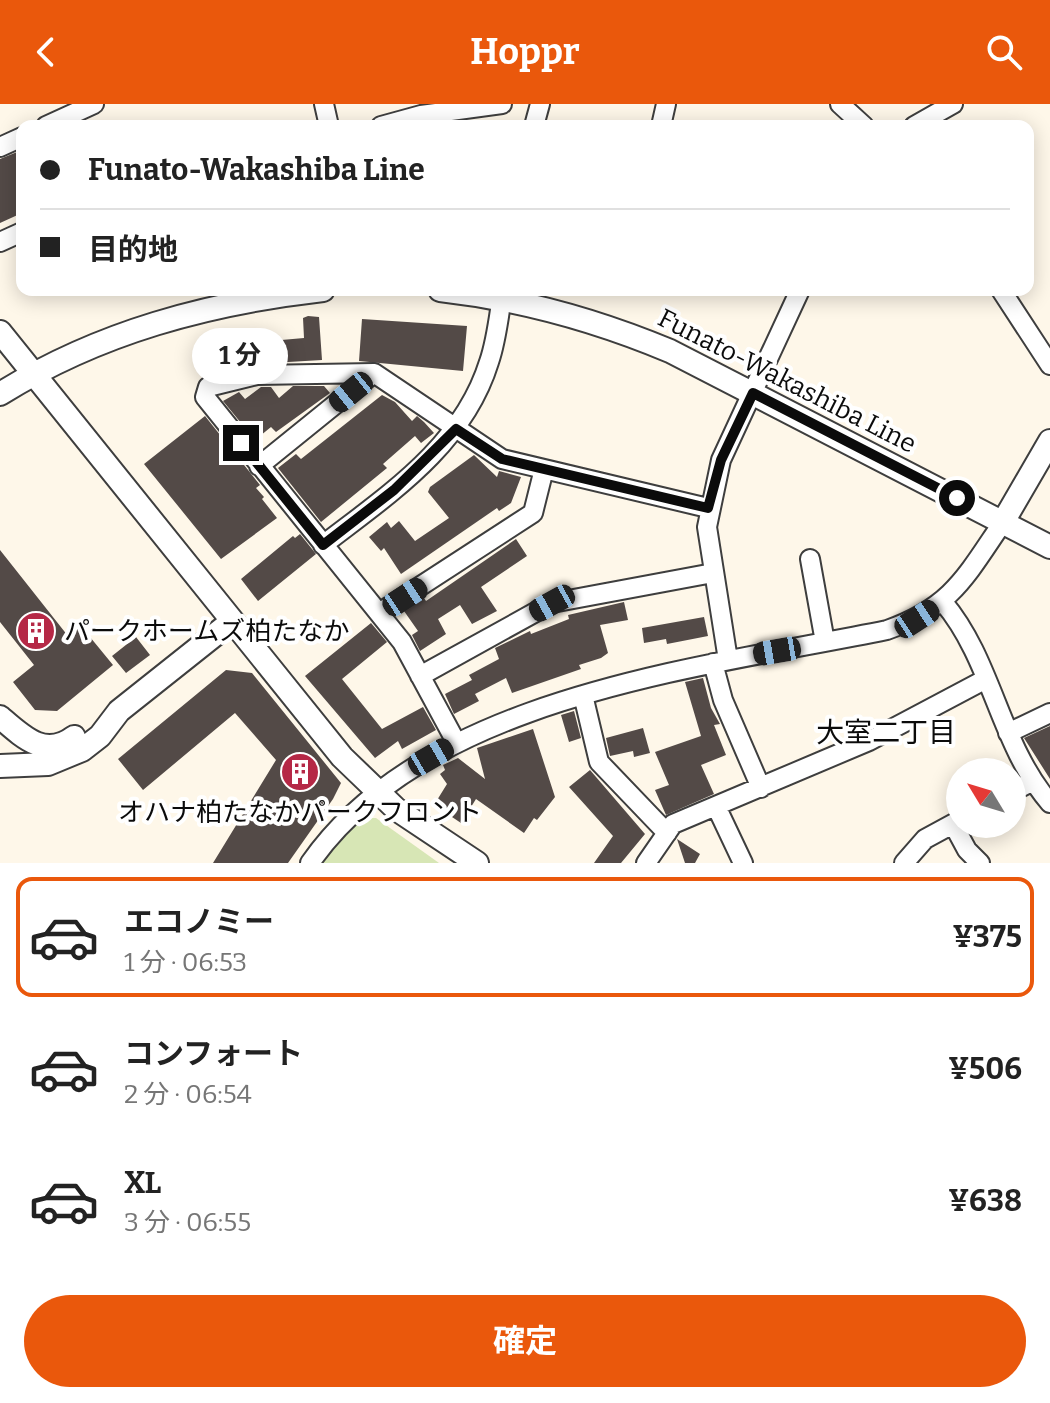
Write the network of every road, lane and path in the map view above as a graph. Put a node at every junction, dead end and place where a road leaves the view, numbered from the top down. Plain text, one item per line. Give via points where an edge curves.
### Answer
1 (94, 104) edge
2 (502, 104) edge
3 (840, 104) edge
4 (947, 105) edge
5 (59, 120) edge
6 (403, 120) edge
7 (857, 120) edge
8 (923, 120) edge
9 (280, 296) edge
10 (502, 296) edge
11 (508, 296) edge
12 (797, 296) edge
13 (1005, 296) edge
14 (0, 332) edge
15 (1050, 365) edge
16 (374, 373) junction
17 (35, 374) junction
18 (753, 393) junction
19 (0, 394) edge
20 (456, 429) junction
21 (1050, 441) edge
22 (259, 466) junction
23 (544, 469) junction
24 (708, 508) junction
25 (1003, 522) junction
26 (323, 545) junction
27 (1050, 547) edge
28 (810, 559) dead end
29 (713, 573) junction
30 (943, 602) junction
31 (379, 613) junction
32 (231, 622) junction
33 (825, 642) junction
34 (720, 662) junction
35 (420, 676) junction
36 (986, 679) junction
37 (583, 695) junction
38 (119, 711) junction
39 (1050, 713) edge
40 (8, 724) edge
41 (1008, 733) junction
42 (456, 742) junction
43 (0, 765) edge
44 (1031, 782) junction
45 (1026, 785) edge
46 (761, 788) junction
47 (376, 792) junction
48 (1050, 803) edge
49 (716, 806) junction
50 (946, 828) edge
51 (667, 833) junction
52 (963, 838) edge
53 (310, 863) edge
54 (477, 863) edge
55 (646, 863) edge
56 (743, 863) edge
57 (904, 863) edge
58 (980, 863) edge

1 - 5 street
2 - 6 street
3 - 7 street
4 - 8 street
9 - 17 street via 149,324
10 - 20 street via 490,361
11 - 18 street, Funato-Wakashiba Line via 625,332
12 - 18 street
13 - 15 street
14 - 17 street
16 - 20 street
16 - 22 street
16 - 22 street via 257,375 208,387 205,397
17 - 19 street
17 - 32 street
18 - 24 street via 721,460
18 - 25 street, Funato-Wakashiba Line
20 - 23 street via 502,459
20 - 26 street via 394,490
21 - 25 street
22 - 26 street
23 - 24 street
23 - 31 street via 533,513
24 - 29 street
25 - 27 street, Funato-Wakashiba Line
25 - 30 street
26 - 31 street
28 - 33 street
29 - 34 street
29 - 35 street via 552,603
30 - 33 street via 887,630
30 - 36 street via 963,626
31 - 35 street
32 - 38 street
32 - 47 street
33 - 34 street
34 - 37 street
34 - 46 street via 723,700
35 - 42 street
36 - 41 street
36 - 46 street via 869,741
37 - 42 street
37 - 51 street via 599,762
38 - 40 street via 54,748 34,743
38 - 43 street via 100,736 66,758 48,764
39 - 41 street
40 - 43 street via 12,752
41 - 44 street
42 - 47 street
44 - 45 street
44 - 48 street
46 - 49 street
47 - 53 street
47 - 54 street
49 - 51 street via 673,824
49 - 56 street
50 - 57 street via 925,839
51 - 55 street
52 - 58 street

